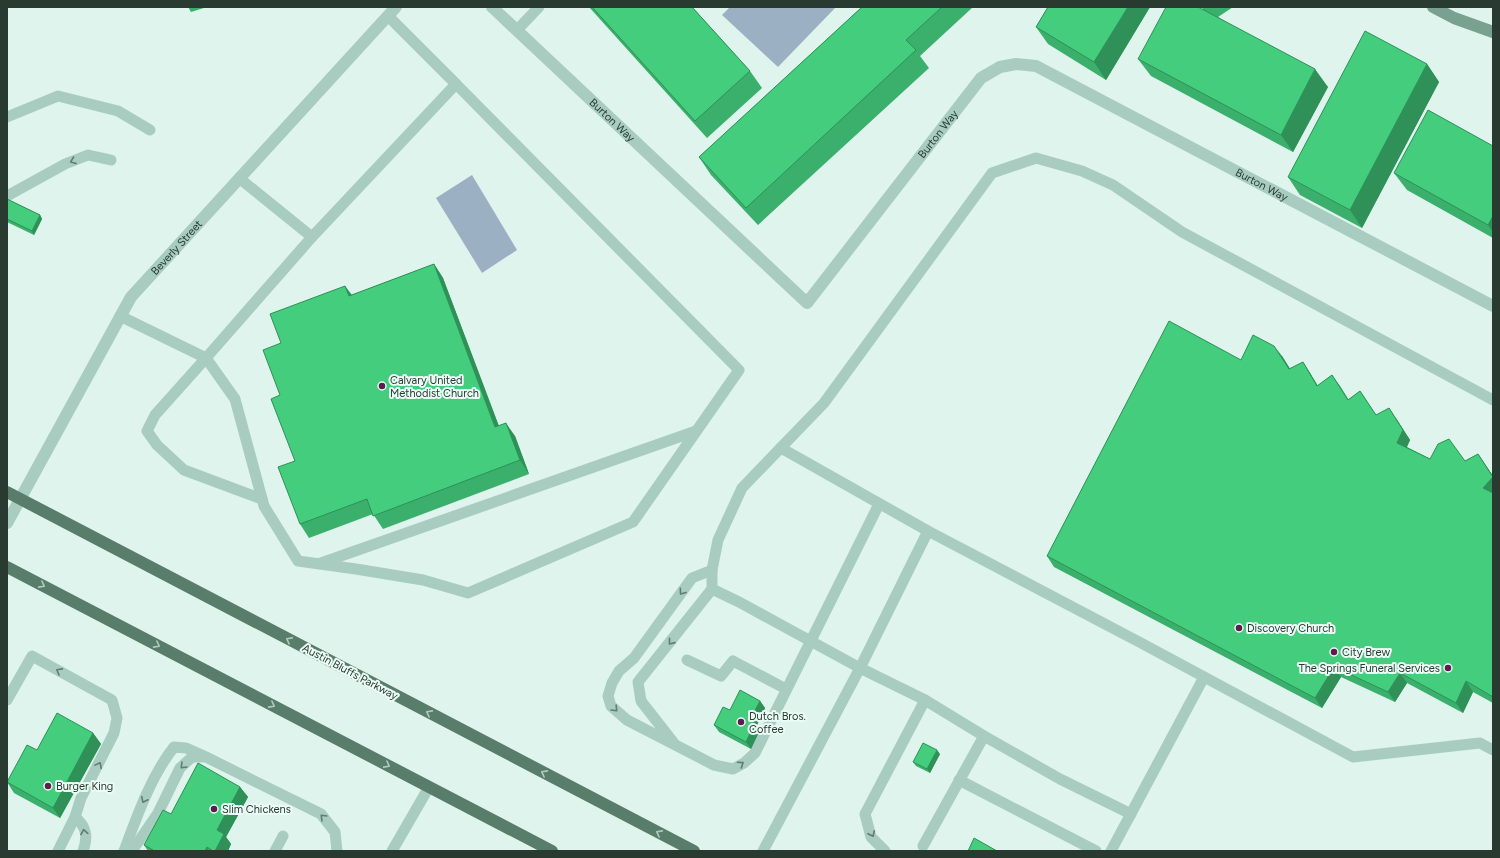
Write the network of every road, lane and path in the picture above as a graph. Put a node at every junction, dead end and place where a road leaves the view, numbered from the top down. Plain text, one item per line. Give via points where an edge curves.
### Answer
1 (492, 7) edge
2 (539, 7) edge
3 (1433, 7) edge
4 (392, 11) edge
5 (517, 30) junction
6 (1493, 32) edge
7 (456, 84) junction
8 (7, 118) edge
9 (150, 130) dead end
10 (111, 160) dead end
11 (239, 178) junction
12 (7, 196) edge
13 (312, 237) junction
14 (1493, 306) edge
15 (120, 316) junction
16 (206, 358) junction
17 (1493, 400) edge
18 (696, 431) junction
19 (780, 448) junction
20 (7, 492) edge
21 (19, 499) junction
22 (262, 499) junction
23 (880, 504) junction
24 (7, 523) edge
25 (928, 531) junction
26 (318, 564) junction
27 (7, 567) edge
28 (712, 570) junction
29 (712, 589) junction
30 (811, 640) junction
31 (687, 660) dead end
32 (860, 668) junction
33 (1204, 677) junction
34 (786, 689) junction
35 (7, 700) edge
36 (925, 700) junction
37 (984, 736) junction
38 (673, 742) junction
39 (1493, 750) edge
40 (206, 757) junction
41 (959, 780) junction
42 (429, 786) junction
43 (1131, 814) junction
44 (75, 818) junction
45 (283, 836) dead end
46 (923, 846) dead end
47 (58, 851) edge
48 (83, 851) edge
49 (124, 851) edge
50 (132, 851) edge
51 (275, 851) edge
52 (337, 851) edge
53 (392, 851) edge
54 (552, 851) edge
55 (694, 851) edge
56 (763, 851) edge
57 (885, 851) edge
58 (1096, 851) edge
59 (1111, 851) edge

1 - 5 street, Burton Way
2 - 5 lane
3 - 6 street via 1454,18
4 - 7 lane
4 - 11 street, Beverly Street
5 - 14 street, Burton Way via 806,302 981,78 1000,67 1016,64 1036,66
7 - 13 lane
7 - 18 lane via 739,370
8 - 9 lane via 58,96 118,111
10 -> 12 lane via 88,155 65,164
11 - 13 lane
11 - 15 street, Beverly Street via 131,297
13 - 16 lane
15 - 16 lane
15 - 21 street, Beverly Street
16 - 22 lane via 235,400
16 - 22 lane via 155,415 147,431 157,445 184,470
17 - 19 lane via 1182,232 1113,186 1082,171 1036,158 992,173 824,404
18 - 26 lane
18 - 26 lane via 633,522 468,592 423,580
19 - 23 lane
19 - 28 lane via 742,488 718,540
20 - 21 main road, Austin Bluffs Parkway
21 - 24 street, Beverly Street
55 -> 21 main road, Austin Bluffs Parkway
22 - 26 lane via 298,561
23 - 25 lane
23 - 30 lane
25 - 32 lane
25 - 33 lane
27 -> 42 main road
28 - 29 lane
28 -> 38 lane via 692,578 634,658 618,671 608,696 611,706 627,720
29 - 30 lane
29 -> 38 lane via 638,682 641,701
30 - 32 lane
30 - 34 lane
31 - 34 lane via 721,676 733,661
32 - 36 lane
32 - 56 lane
33 - 39 lane via 1353,758 1480,743
33 - 43 lane
38 -> 34 lane via 714,765 733,769 755,753
44 -> 35 lane via 81,798 114,733 117,718 112,700 32,656
36 - 37 lane
36 -> 57 lane via 865,814 871,837
37 - 41 lane
37 - 43 lane via 1060,779
40 -> 49 lane via 186,748 174,747 165,758 140,808
40 -> 50 lane via 192,757 180,768 158,813
52 -> 40 lane via 335,832 322,814
41 - 46 lane
41 - 58 lane
42 - 53 lane
42 - 54 main road
43 - 59 lane
44 - 47 lane
48 -> 44 lane via 86,837 82,824
45 - 51 lane

